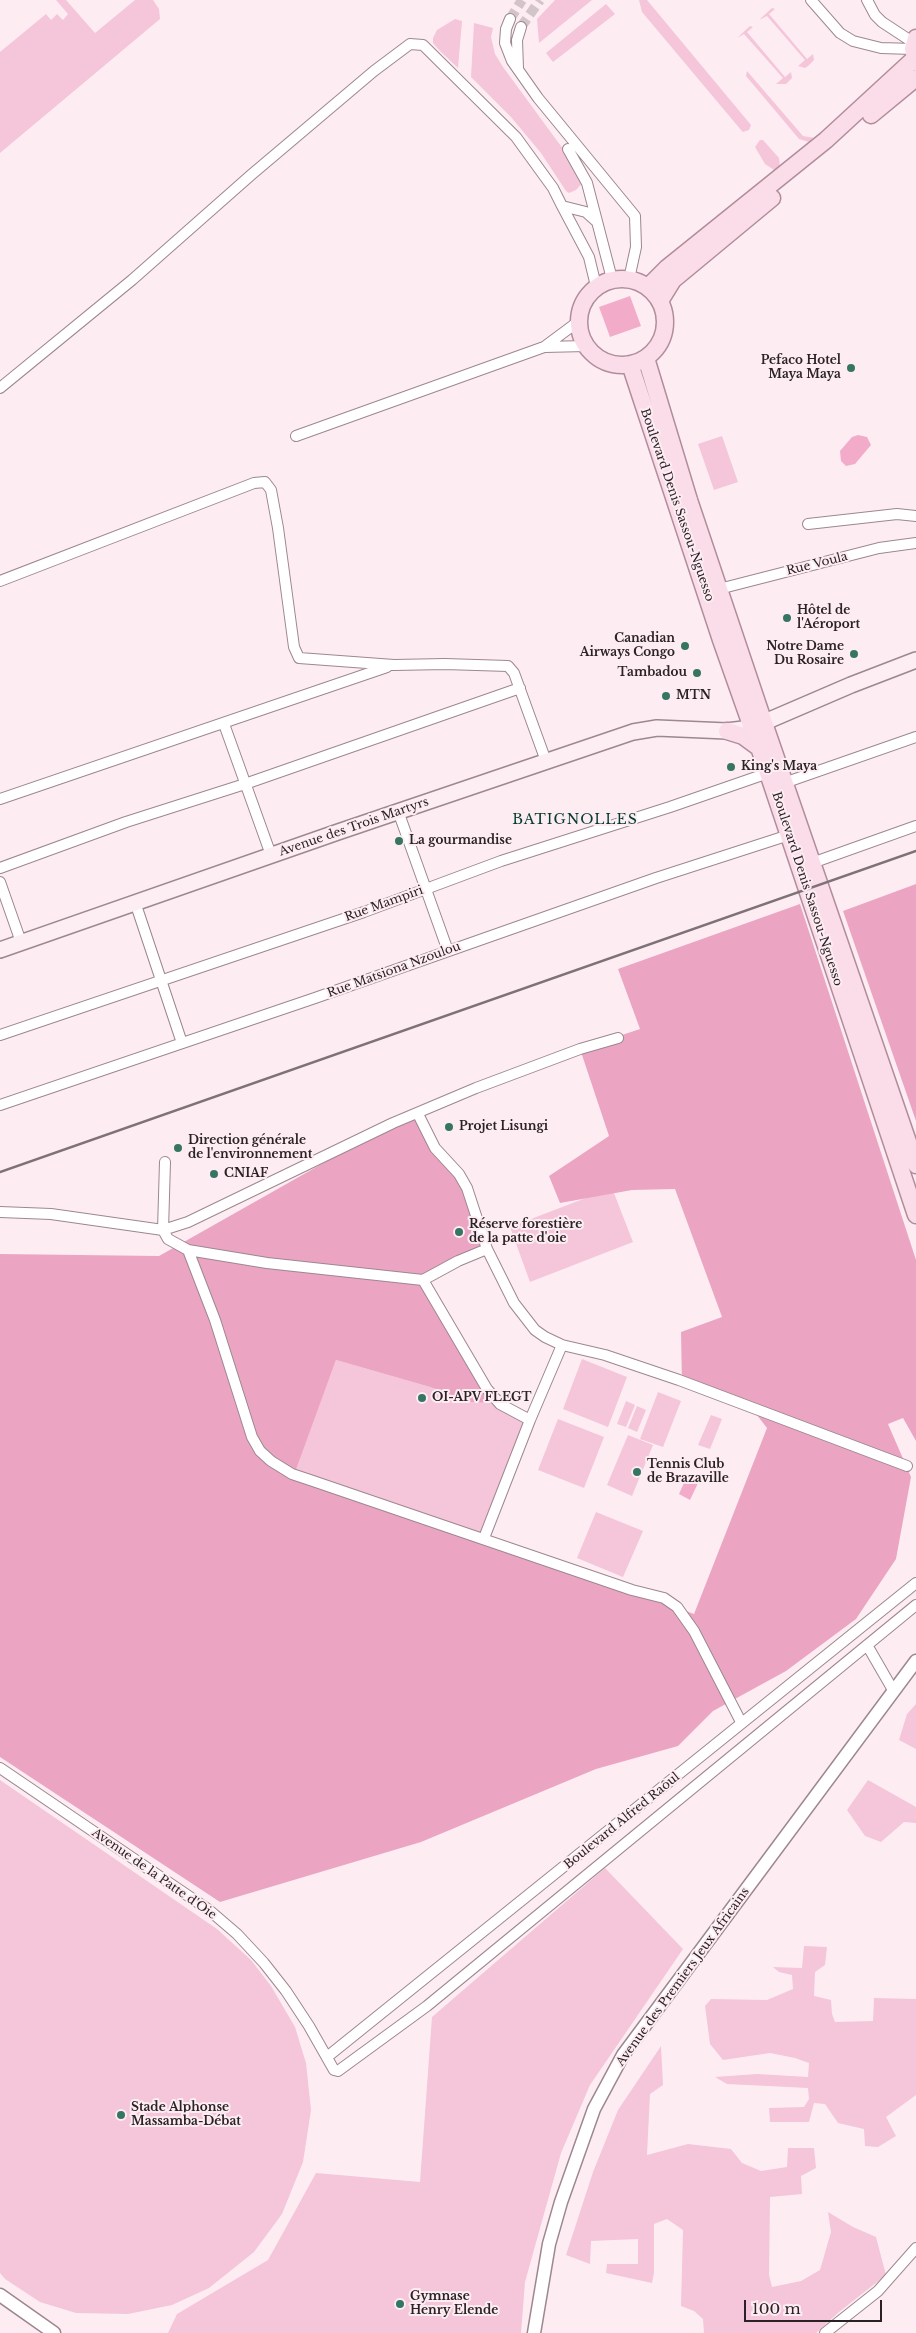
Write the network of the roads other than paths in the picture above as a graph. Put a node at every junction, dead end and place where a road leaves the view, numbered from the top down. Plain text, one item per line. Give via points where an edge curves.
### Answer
1 (810, 0) edge
2 (867, 0) edge
3 (510, 19) tunnel mouth
4 (520, 27) tunnel mouth
5 (915, 50) edge
6 (518, 70) junction
7 (916, 78) edge
8 (568, 149) dead end
9 (562, 206) junction
10 (596, 221) junction
11 (612, 279) junction
12 (629, 279) junction
13 (596, 286) junction
14 (648, 287) junction
15 (660, 302) junction
16 (579, 321) junction
17 (586, 346) junction
18 (544, 347) junction
19 (646, 358) junction
20 (630, 364) junction
21 (0, 388) edge
22 (296, 436) dead end
23 (916, 516) edge
24 (808, 524) dead end
25 (916, 543) edge
26 (0, 581) edge
27 (719, 589) junction
28 (916, 660) edge
29 (394, 664) junction
30 (520, 688) junction
31 (756, 722) junction
32 (224, 724) junction
33 (720, 731) junction
34 (916, 737) edge
35 (758, 747) junction
36 (546, 761) junction
37 (768, 773) junction
38 (784, 783) junction
39 (245, 784) junction
40 (0, 799) edge
41 (398, 812) junction
42 (916, 826) edge
43 (788, 835) junction
44 (271, 855) junction
45 (812, 863) junction
46 (0, 868) edge
47 (0, 882) edge
48 (426, 890) junction
49 (135, 902) junction
50 (21, 942) junction
51 (0, 950) edge
52 (448, 951) junction
53 (160, 981) junction
54 (0, 1035) edge
55 (618, 1038) dead end
56 (182, 1043) junction
57 (0, 1105) edge
58 (418, 1114) junction
59 (165, 1162) dead end
60 (916, 1165) edge
61 (0, 1212) edge
62 (916, 1215) edge
63 (163, 1230) junction
64 (487, 1249) junction
65 (188, 1250) junction
66 (423, 1280) junction
67 (562, 1345) junction
68 (530, 1420) junction
69 (907, 1466) dead end
70 (484, 1538) junction
71 (916, 1583) edge
72 (916, 1605) edge
73 (866, 1646) junction
74 (916, 1661) edge
75 (893, 1690) junction
76 (741, 1722) junction
77 (0, 1768) edge
78 (327, 2057) junction
79 (341, 2069) joint
80 (916, 2248) edge
81 (0, 2295) edge
82 (54, 2333) edge
83 (534, 2333) edge
84 (825, 2333) edge

1 - 5 street via 840,34 853,41 881,48
2 - 5 street via 882,22
3 - 6 street via 505,43
4 - 6 street
5 - 14 main road via 826,140 667,268
6 - 12 street via 635,216 636,247
7 - 15 main road via 673,280
8 - 10 street via 587,183
9 - 10 street via 586,212
9 - 13 street via 589,257
9 - 21 street via 553,188 516,138 423,45 410,44
10 - 11 street
11 - 12 main road
11 - 13 main road
12 - 14 main road
13 - 16 main road via 585,298
14 - 15 main road
15 - 19 main road via 665,318 663,336
16 - 17 main road via 579,331
16 - 18 street
17 - 18 street
17 - 20 main road via 598,358 614,364
18 - 22 street
19 - 20 main road
19 - 27 main road, Boulevard Denis Sassou-Nguesso
20 - 31 main road, Boulevard Denis Sassou-Nguesso
23 - 24 street via 897,514
25 - 27 street, Rue Voula via 879,548
26 - 29 street via 265,482 271,490 278,528 295,653 305,659
27 - 31 main road, Boulevard Denis Sassou-Nguesso
28 - 31 main road, Avenue des Trois Martyrs
29 - 30 street via 508,666
29 - 32 street
30 - 36 street
30 - 39 street
31 - 33 main road, Avenue des Trois Martyrs
31 - 35 main road, Boulevard Denis Sassou-Nguesso
31 - 38 main road, Boulevard Denis Sassou-Nguesso
32 - 39 street
32 - 40 street
33 - 35 main road via 743,736
33 - 36 main road, Avenue des Trois Martyrs via 646,729
34 - 38 street
35 - 37 main road, Boulevard Denis Sassou-Nguesso
36 - 41 main road, Avenue des Trois Martyrs
37 - 43 main road, Boulevard Denis Sassou-Nguesso
37 - 48 street, Rue Mampiri via 502,861
38 - 45 main road, Boulevard Denis Sassou-Nguesso
39 - 44 street
39 - 46 street via 126,822
41 - 44 main road, Avenue des Trois Martyrs
41 - 48 street
42 - 45 street
43 - 52 street, Rue Matsiona Nzoulou
43 - 62 main road, Boulevard Denis Sassou-Nguesso
44 - 49 main road, Avenue des Trois Martyrs
45 - 60 main road, Boulevard Denis Sassou-Nguesso
47 - 50 street
48 - 52 street
48 - 53 street, Rue Mampiri
49 - 50 main road, Avenue des Trois Martyrs
49 - 53 street
50 - 51 main road, Avenue des Trois Martyrs
52 - 56 street, Rue Matsiona Nzoulou
53 - 54 street, Rue Mampiri
53 - 56 street
55 - 58 street via 580,1049
56 - 57 street, Rue Matsiona Nzoulou
58 - 63 street via 188,1222
58 - 64 street via 435,1148 467,1188
59 - 63 street
61 - 63 street via 50,1214
63 - 65 street via 168,1239
64 - 66 street
64 - 67 street via 524,1318 545,1337
65 - 66 street via 267,1263
65 - 70 street via 215,1320 252,1437 260,1451 292,1474
66 - 68 street via 487,1389 500,1404
67 - 68 street
67 - 69 street via 605,1355 679,1380
68 - 70 street
70 - 76 street via 632,1590 664,1598 677,1607 694,1631
71 - 76 street, Boulevard Alfred Raôul
72 - 73 street, Boulevard Alfred Raôul
73 - 75 street
73 - 79 street, Boulevard Alfred Raôul via 427,2006
74 - 75 street, Avenue des Premiers Jeux Africains
75 - 83 street, Avenue des Premiers Jeux Africains via 623,2055 594,2109 561,2202 549,2244
76 - 78 street, Boulevard Alfred Raôul
77 - 78 street, Avenue de la Patte d'Oie via 209,1910 264,1963 286,1991
78 - 79 street, Avenue de la Patte d'Oie via 334,2070
80 - 84 street via 878,2291
81 - 82 street

